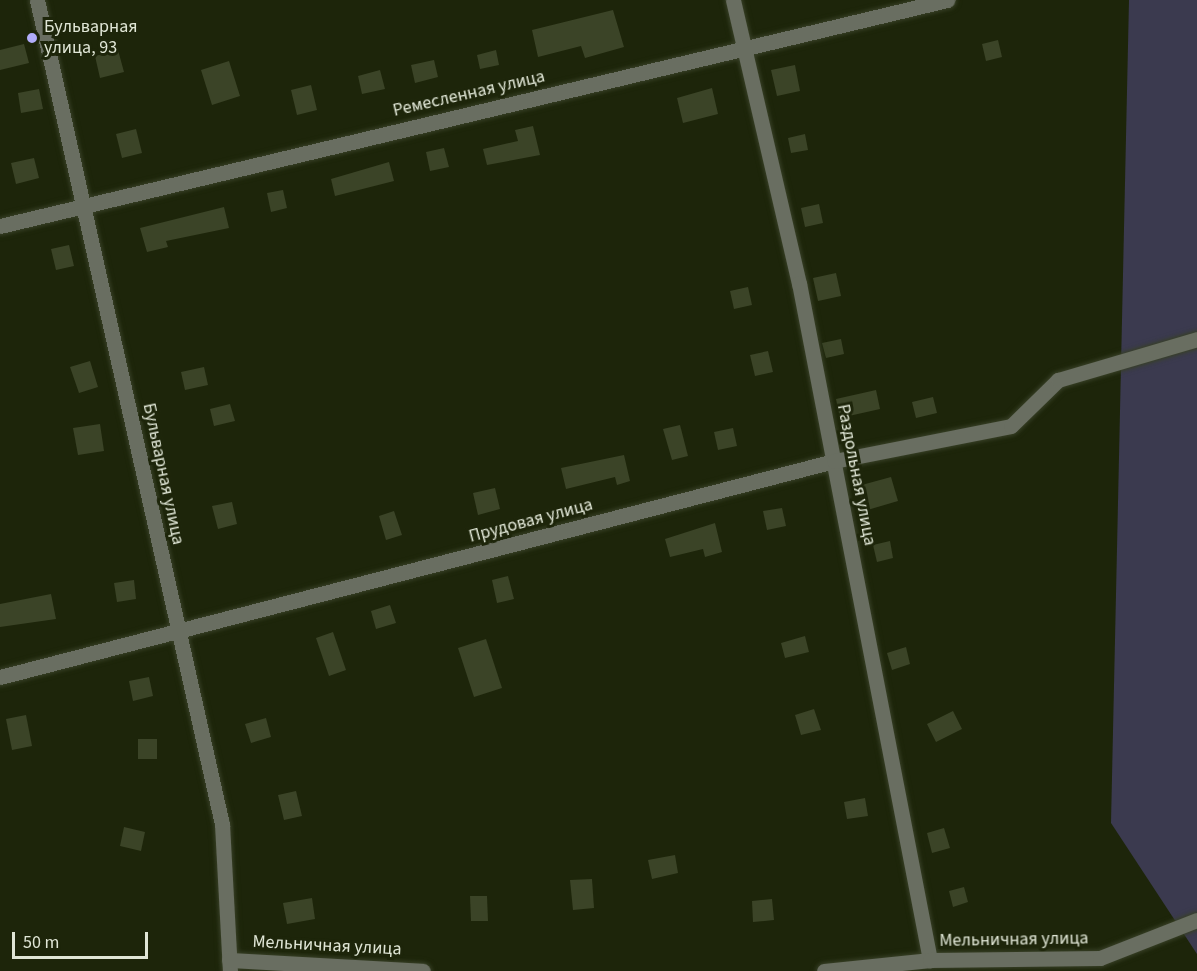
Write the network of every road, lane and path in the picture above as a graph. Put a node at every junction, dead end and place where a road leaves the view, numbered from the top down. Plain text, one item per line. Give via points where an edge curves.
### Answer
1 (37, 0) edge
2 (733, 0) edge
3 (947, 0) edge
4 (744, 48) junction
5 (87, 205) junction
6 (0, 226) edge
7 (1197, 339) edge
8 (834, 461) junction
9 (177, 635) junction
10 (0, 677) edge
11 (1197, 920) edge
12 (930, 960) junction
13 (230, 965) edge
14 (423, 971) edge
15 (824, 971) edge

1 - 5 street, Бульварная улица
2 - 4 street, Раздольная улица
3 - 4 street, Ремесленная улица
4 - 5 street, Ремесленная улица
4 - 8 street, Раздольная улица via 799,283
5 - 6 street, Ремесленная улица
5 - 9 street, Бульварная улица
7 - 8 street, Прудовая улица via 1058,380 1011,426
8 - 9 street, Прудовая улица
8 - 12 street, Раздольная улица
9 - 10 street, Прудовая улица
9 - 13 street, Бульварная улица via 222,824
11 - 12 street, Мельничная улица via 1100,958
12 - 15 street, Мельничная улица
13 - 14 street, Мельничная улица

